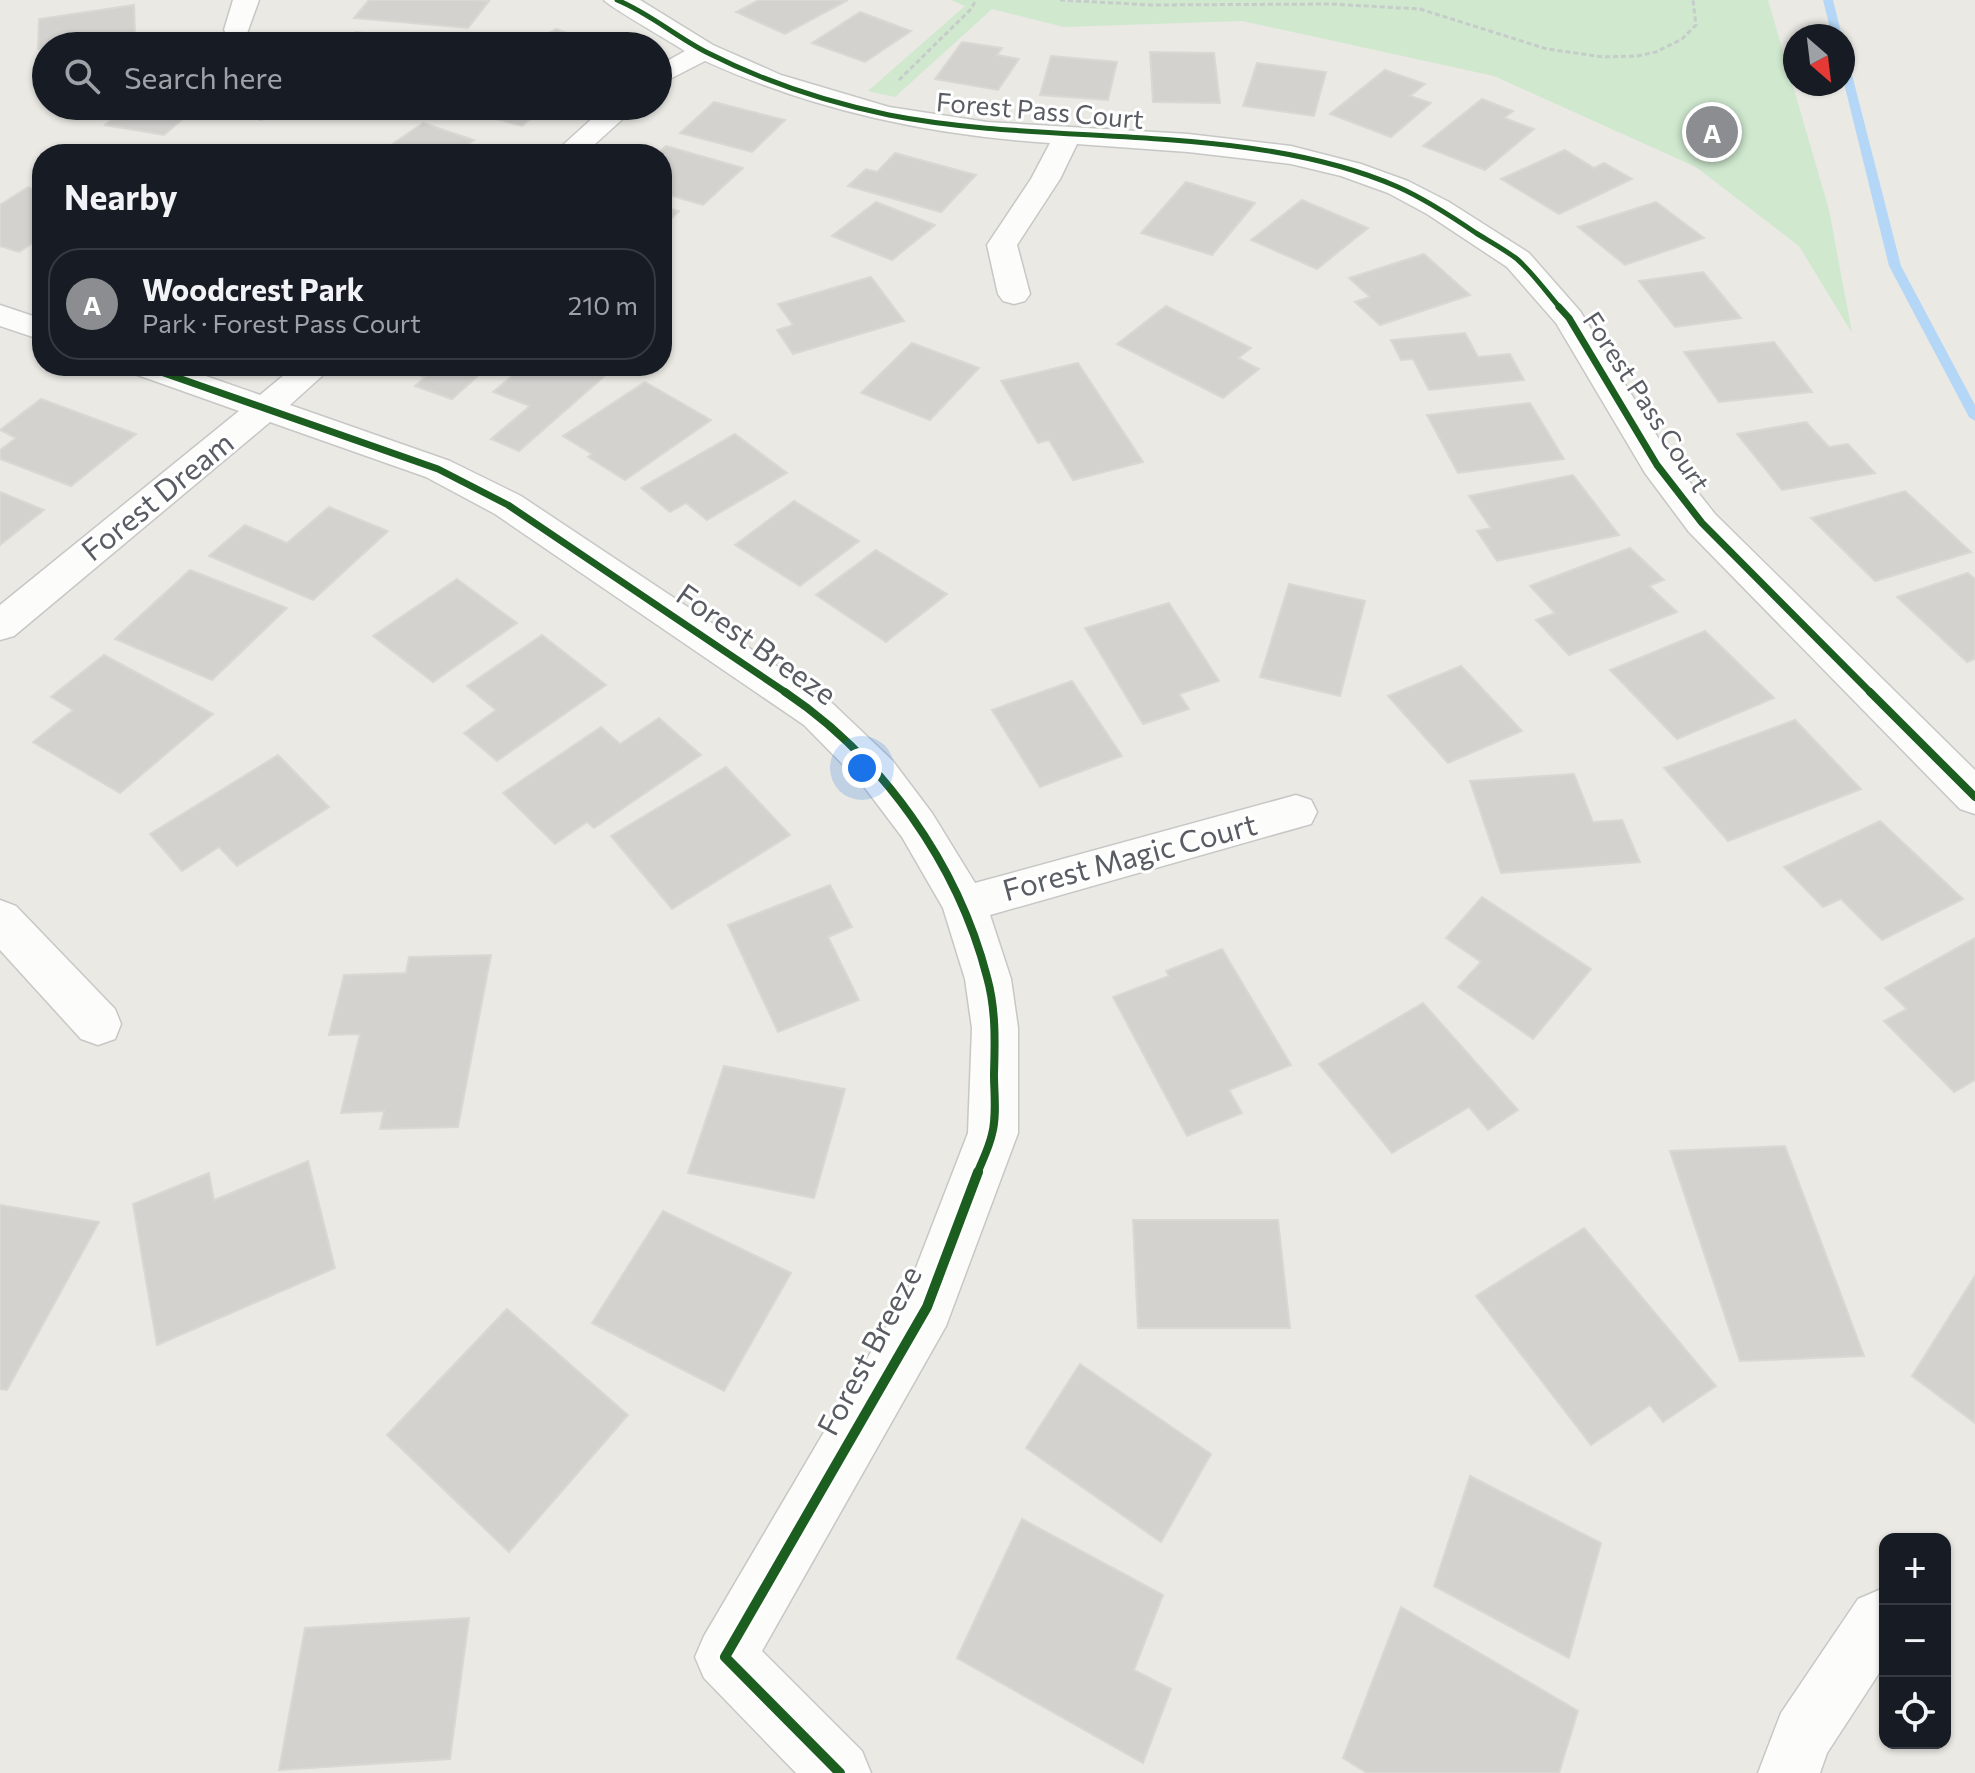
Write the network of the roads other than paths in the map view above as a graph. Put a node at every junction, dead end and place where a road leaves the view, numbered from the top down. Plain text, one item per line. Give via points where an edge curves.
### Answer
1 (246, 0) edge
2 (617, 0) edge
3 (237, 30) dead end
4 (704, 51) junction
5 (672, 69) edge
6 (607, 120) edge
7 (1066, 137) junction
8 (579, 144) edge
9 (1014, 294) dead end
10 (0, 315) edge
11 (32, 326) edge
12 (172, 376) edge
13 (304, 376) edge
14 (266, 409) junction
15 (0, 626) edge
16 (1975, 797) edge
17 (1296, 812) dead end
18 (964, 904) junction
19 (0, 919) edge
20 (98, 1024) dead end
21 (1879, 1620) dead end
22 (840, 1773) edge
23 (1789, 1773) edge

1 - 3 street
2 - 4 street, Forest Pass Court
4 - 5 street
4 - 7 street, Forest Pass Court via 771,81 869,110 938,124
6 - 8 street
7 - 9 street via 1044,186 1002,245
7 - 16 street, Forest Pass Court via 1235,148 1351,170 1438,208 1518,260 1569,318 1657,465 1702,523
10 - 11 street
12 - 14 street, Forest Breeze
13 - 14 street, Forest Dream
14 - 15 street, Forest Dream
14 - 18 street, Forest Breeze via 438,469 508,505 818,714 885,782
17 - 18 street, Forest Magic Court
18 - 22 street, Forest Breeze via 988,979 995,1028 993,1133 927,1307 725,1657
19 - 20 street
21 - 23 street via 1803,1735

